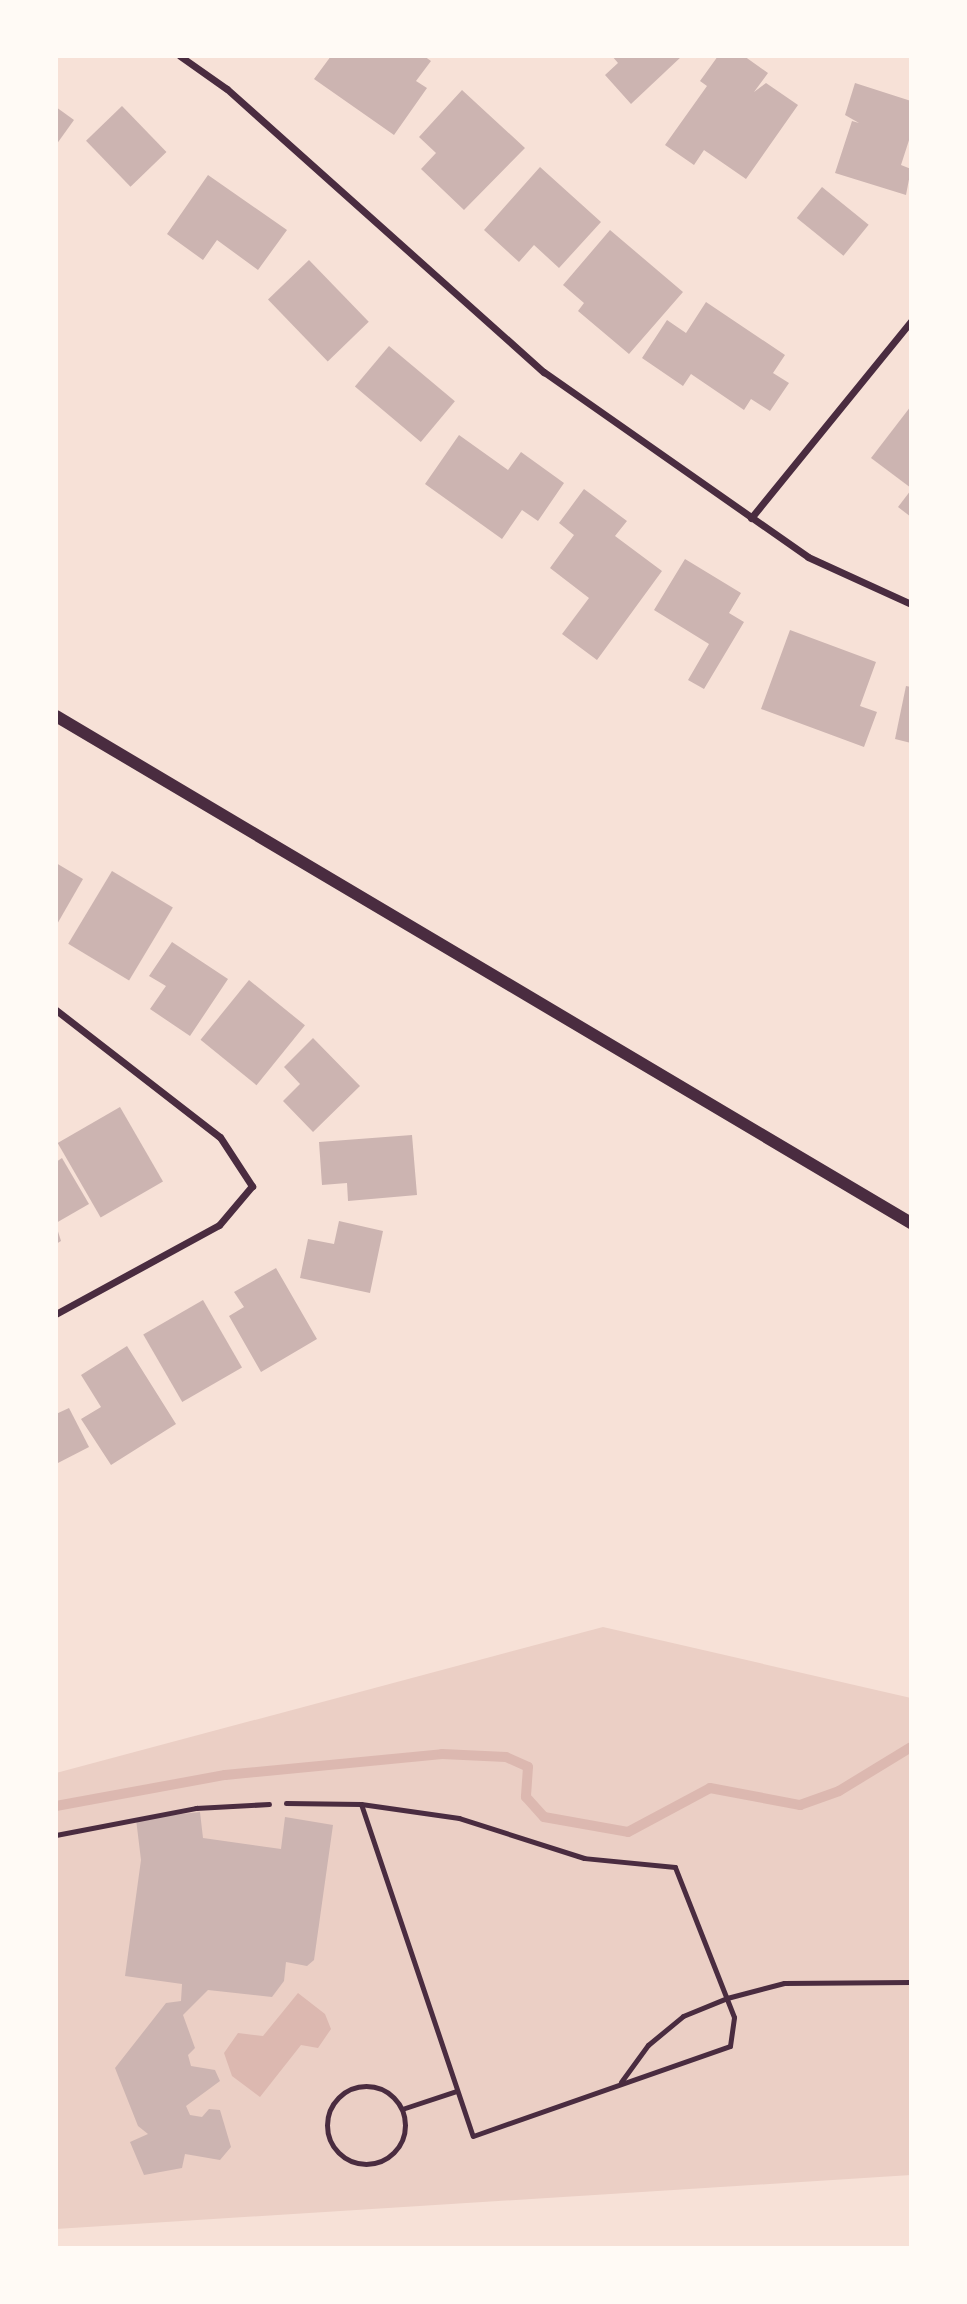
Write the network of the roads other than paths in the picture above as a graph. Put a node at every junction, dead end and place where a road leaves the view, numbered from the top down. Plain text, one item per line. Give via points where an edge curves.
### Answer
1 (180, 56) edge
2 (911, 321) edge
3 (751, 518) junction
4 (911, 604) edge
5 (56, 716) edge
6 (56, 1010) edge
7 (911, 1223) edge
8 (56, 1314) edge
9 (286, 1803) road end
10 (361, 1804) junction
11 (911, 1982) edge
12 (727, 1998) junction
13 (621, 2082) junction
14 (456, 2091) junction
15 (402, 2109) junction

1 - 3 street via 227,89 544,372
2 - 3 street
3 - 4 street via 808,557
5 - 7 street
6 - 8 street via 220,1138 252,1186 219,1225
9 - 10 lane
10 - 12 lane via 459,1818 584,1858 675,1867
10 - 14 lane
11 - 12 lane via 784,1983
12 - 13 lane via 683,2016 648,2045
12 - 13 lane via 734,2017 730,2046
13 - 14 lane via 473,2136
14 - 15 lane
15 - 15 lane via 381,2088 350,2088 329,2110 330,2140 351,2161 382,2161 403,2139

